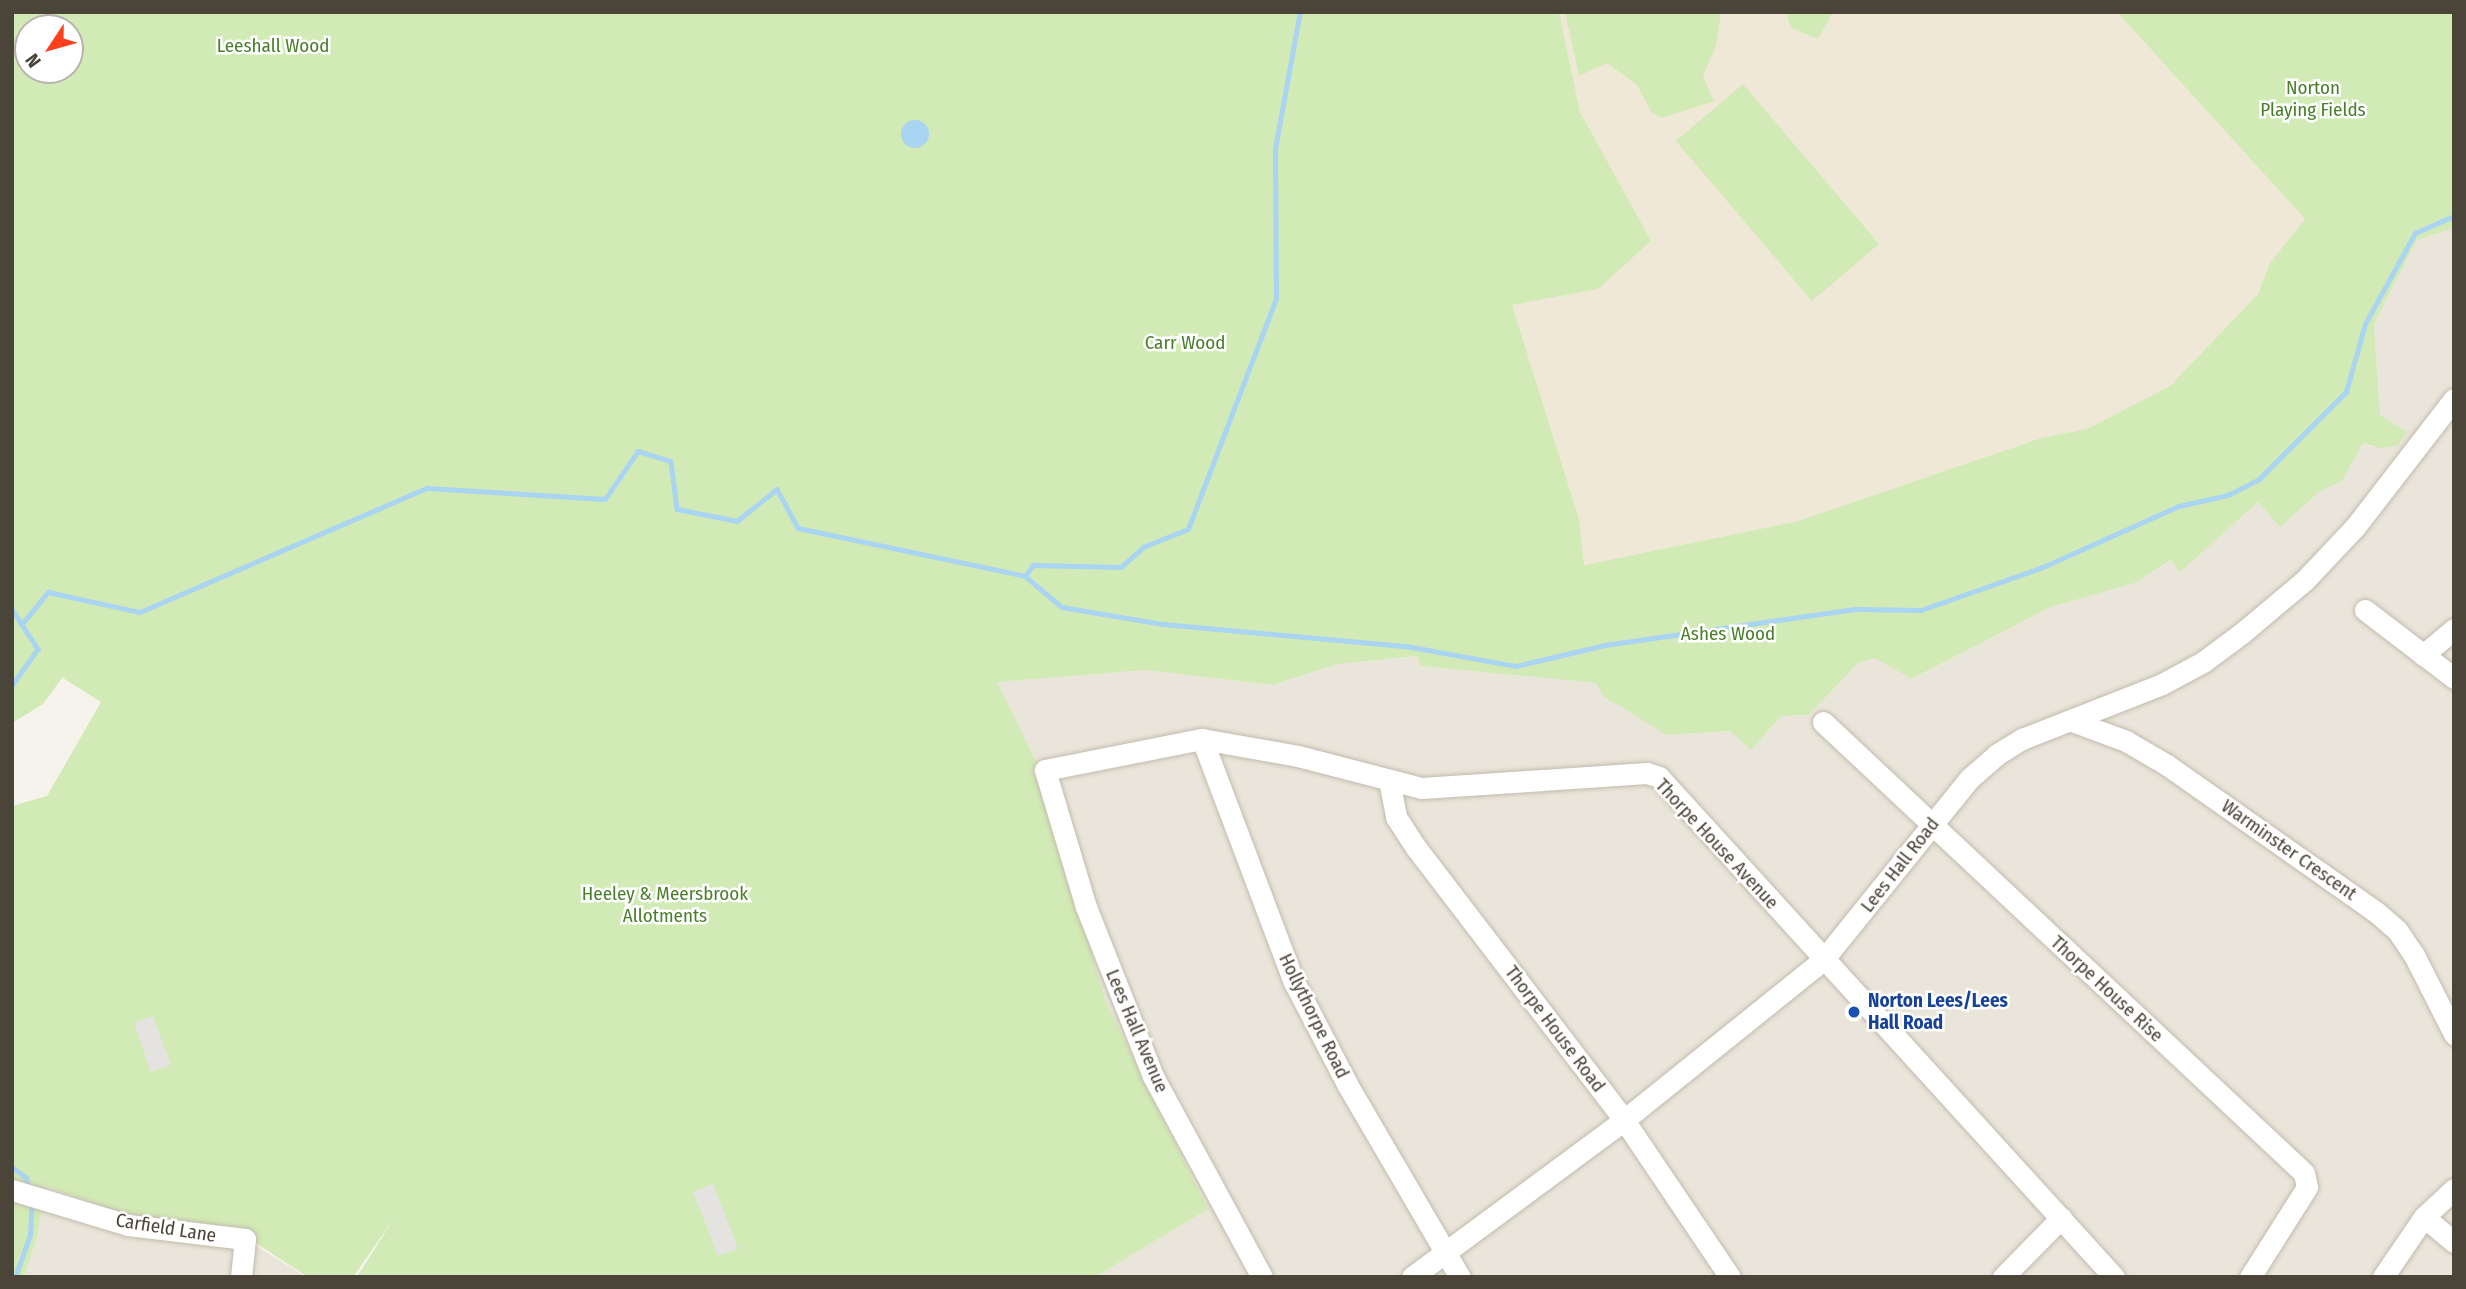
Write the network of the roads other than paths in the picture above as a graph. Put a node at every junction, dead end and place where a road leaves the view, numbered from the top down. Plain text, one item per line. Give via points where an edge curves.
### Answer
1 (2454, 399) edge
2 (2365, 610) dead end
3 (2454, 629) edge
4 (2423, 655) junction
5 (2454, 678) edge
6 (2072, 721) junction
7 (1823, 722) dead end
8 (1202, 738) junction
9 (1045, 770) joint
10 (1389, 780) junction
11 (1932, 825) junction
12 (1823, 960) junction
13 (2454, 1034) edge
14 (1624, 1119) junction
15 (2454, 1189) edge
16 (24, 1192) edge
17 (2424, 1217) junction
18 (2061, 1218) junction
19 (2454, 1241) edge
20 (1443, 1253) junction
21 (241, 1277) edge
22 (1262, 1277) edge
23 (1412, 1277) edge
24 (1460, 1277) edge
25 (1730, 1277) edge
26 (2003, 1277) edge
27 (2114, 1277) edge
28 (2250, 1277) edge
29 (2382, 1277) edge

1 - 6 street, Lees Hall Road via 2356,527 2305,580 2203,662
2 - 4 street
3 - 4 street
4 - 5 street
6 - 11 street, Lees Hall Road via 2022,739 1996,755 1970,778
6 - 13 street, Warminster Crescent via 2126,741 2167,765 2375,911 2397,930 2414,955
7 - 11 street, Thorpe House Rise
8 - 9 street, Thorpe House Avenue
8 - 10 street, Thorpe House Avenue
8 - 20 street, Hollythorpe Road via 1294,982
9 - 22 street, Lees Hall Avenue via 1086,907 1153,1076
10 - 12 street, Thorpe House Avenue via 1422,788 1647,773 1659,776
10 - 14 street, Thorpe House Road via 1396,817 1417,849
11 - 12 street, Lees Hall Road
11 - 28 street, Thorpe House Rise via 2304,1173 2307,1187
12 - 14 street, Lees Hall Road
12 - 18 street, Thorpe House Avenue
14 - 20 street, Lees Hall Road
14 - 25 street, Thorpe House Road
15 - 17 street
16 - 21 street, Carfield Lane via 128,1226 245,1239
17 - 19 street
17 - 29 street
18 - 26 street
18 - 27 street, Thorpe House Avenue
20 - 23 street, Lees Hall Road
20 - 24 street, Hollythorpe Road

